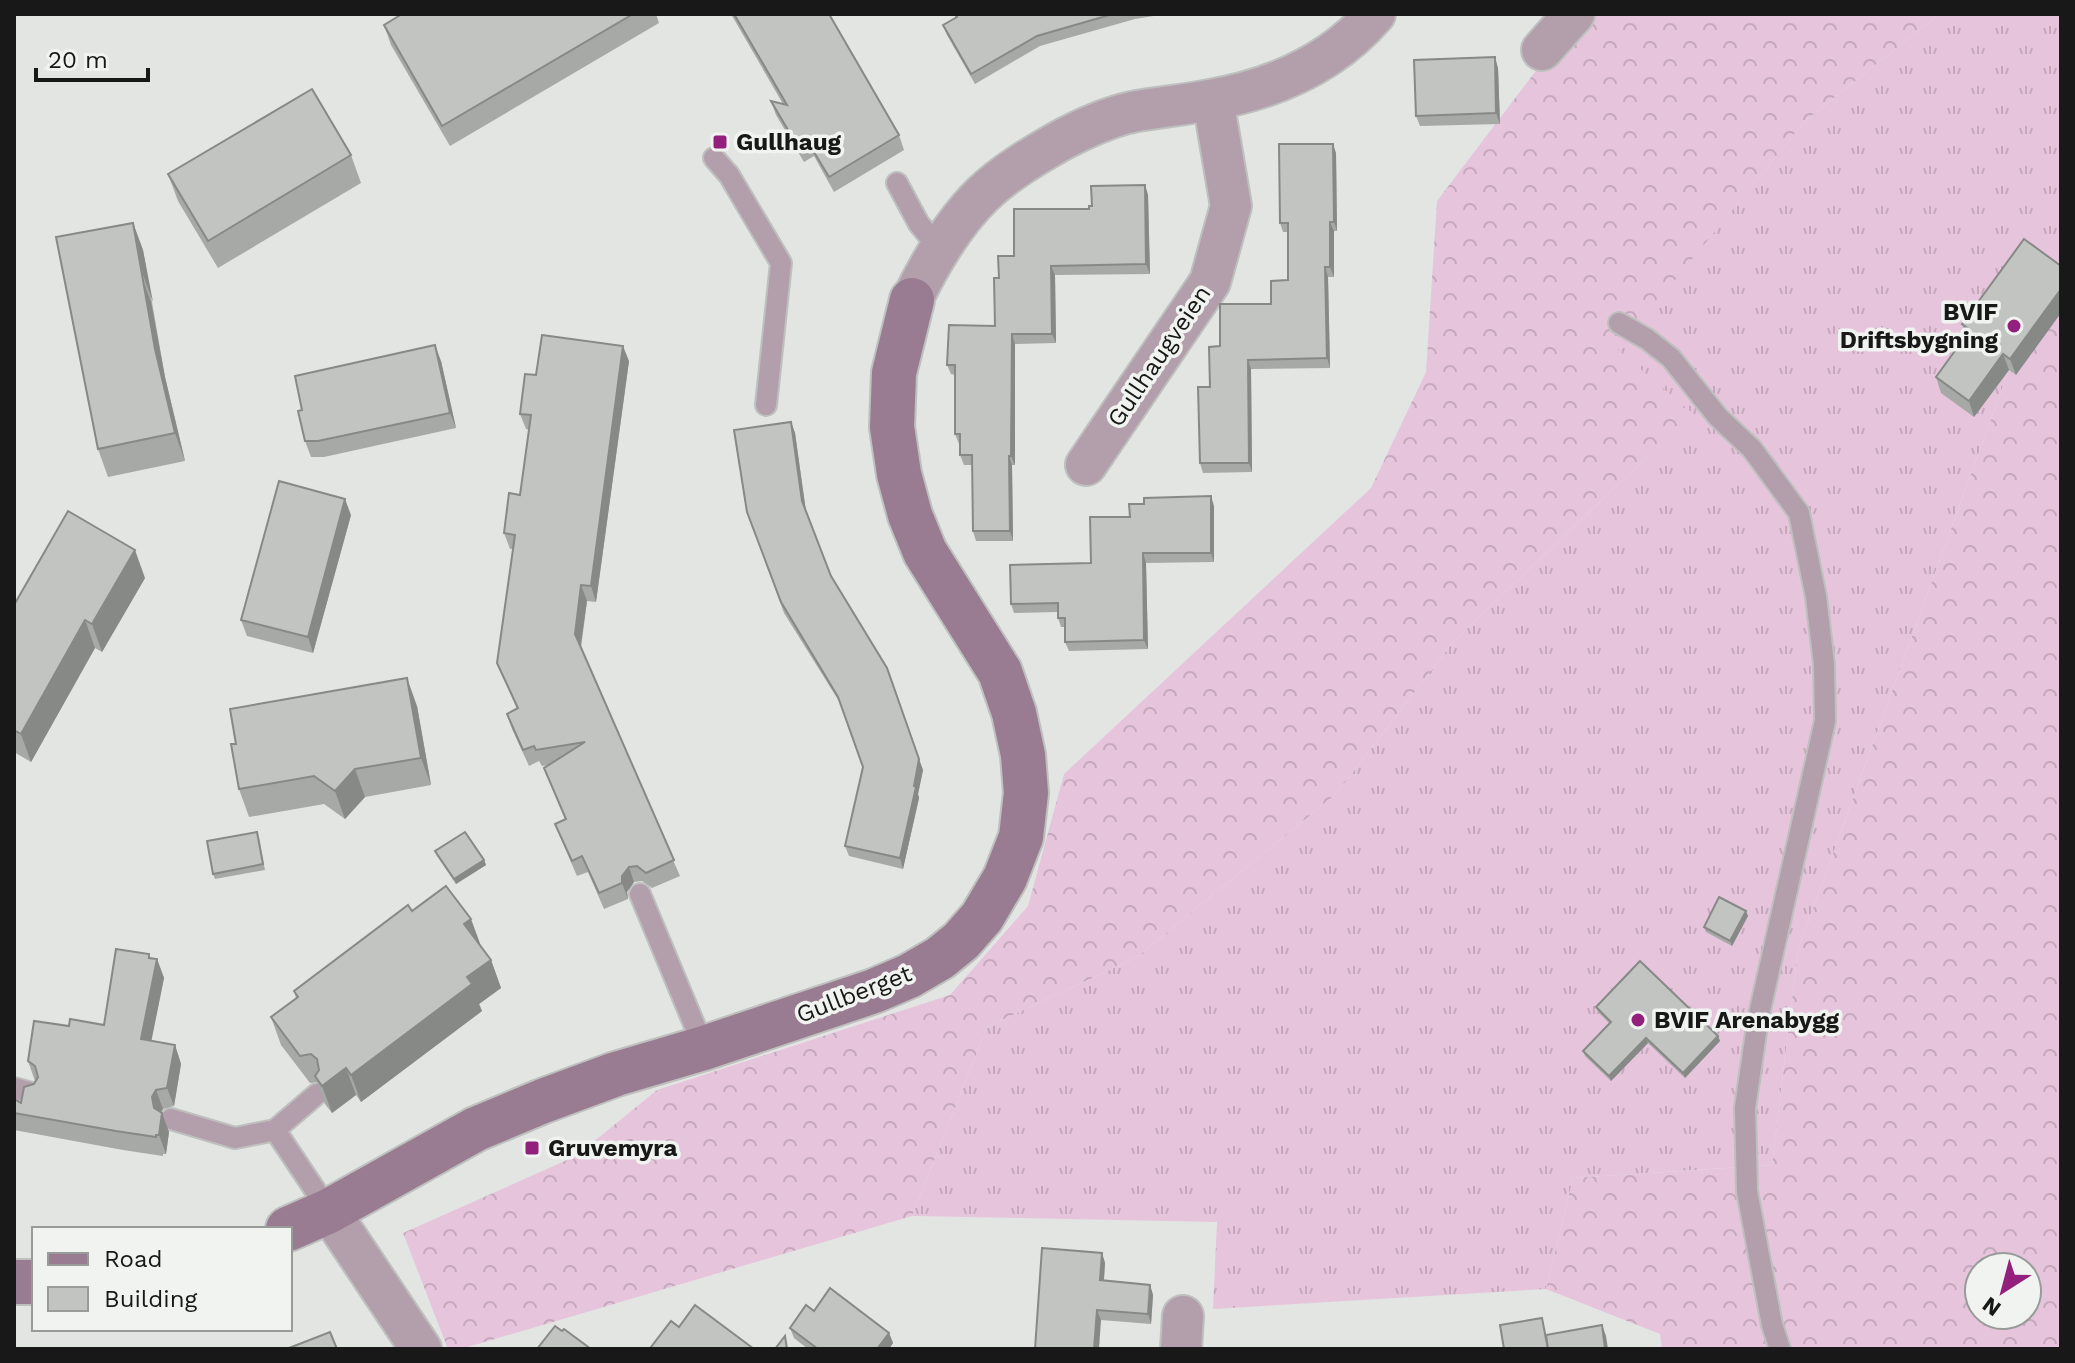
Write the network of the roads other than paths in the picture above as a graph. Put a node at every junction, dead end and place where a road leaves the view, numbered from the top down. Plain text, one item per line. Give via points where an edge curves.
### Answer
1 (1375, 14) edge
2 (1574, 14) edge
3 (1542, 50) dead end
4 (1213, 100) junction
5 (714, 158) dead end
6 (897, 183) dead end
7 (940, 249) junction
8 (912, 300) joint
9 (1619, 323) dead end
10 (766, 405) dead end
11 (1086, 465) dead end
12 (640, 894) edge
13 (704, 1048) junction
14 (317, 1094) edge
15 (171, 1119) edge
16 (275, 1130) junction
17 (329, 1211) junction
18 (292, 1227) edge
19 (421, 1349) edge
20 (1780, 1349) edge

1 - 4 street via 1342,46 1291,78
2 - 3 street
4 - 7 street via 1130,112 1086,126 1013,170 983,195
4 - 11 street, Gullhaugveien via 1231,206 1210,282
5 - 10 lane via 781,263
6 - 7 lane
7 - 8 street
8 - 13 street, Gullberget via 894,373 892,427 899,474 925,552 1000,672 1014,713 1026,793 1021,837 982,917 940,958 874,991
9 - 20 lane via 1671,358 1718,417 1752,449 1799,513 1816,597 1825,721 1758,1019 1745,1108 1747,1191
12 - 13 lane
13 - 17 street, Gullberget via 616,1074 476,1129
14 - 16 lane
15 - 16 lane via 235,1138
16 - 17 lane
17 - 18 street, Gullberget
17 - 19 street

